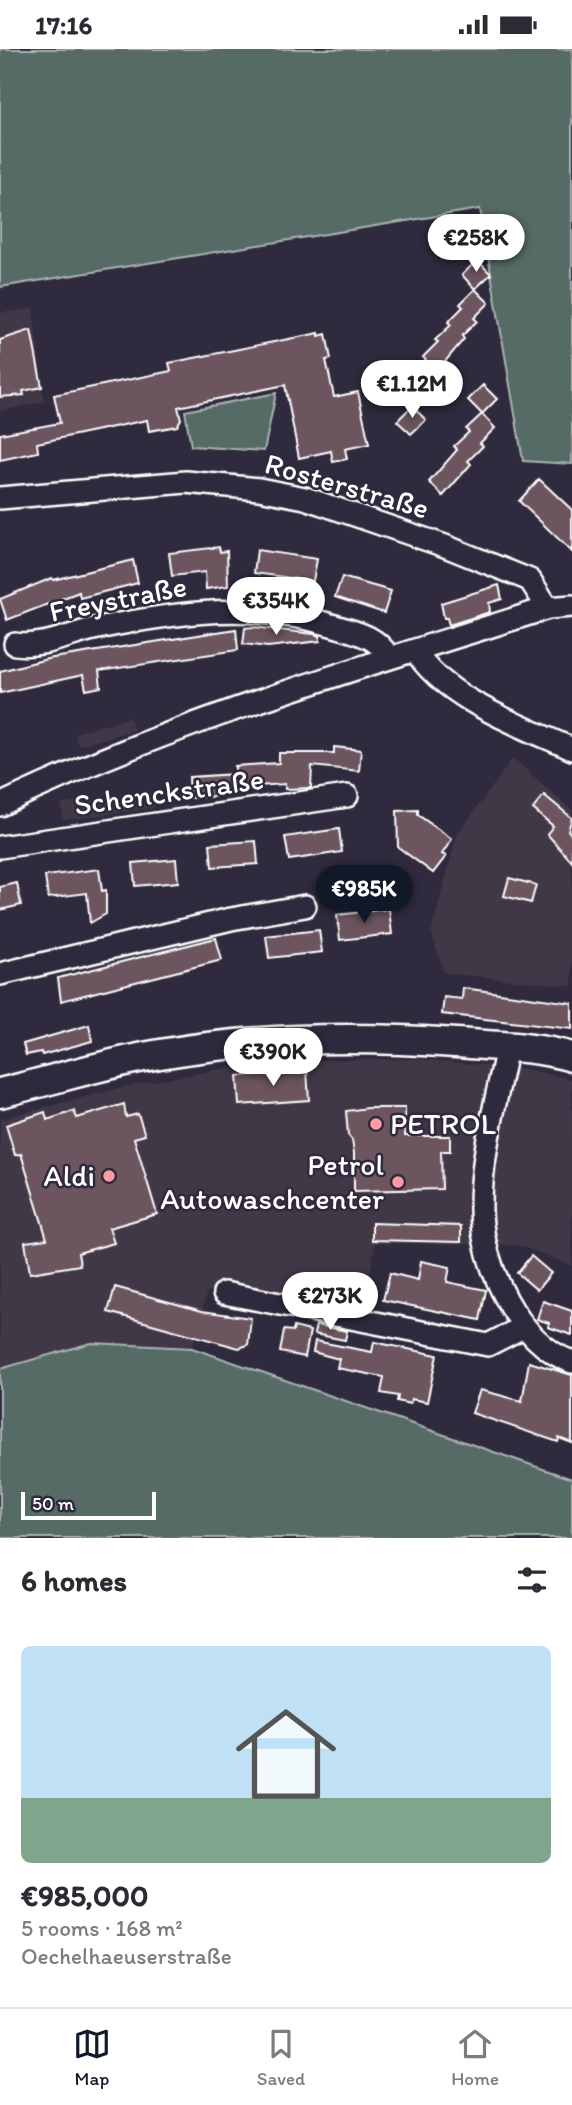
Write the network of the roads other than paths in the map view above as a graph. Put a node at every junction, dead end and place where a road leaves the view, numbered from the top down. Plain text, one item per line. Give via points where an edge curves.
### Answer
1 (0, 498) edge
2 (572, 606) edge
3 (548, 608) junction
4 (15, 644) dead end
5 (415, 650) junction
6 (388, 657) junction
7 (572, 749) edge
8 (347, 796) dead end
9 (0, 805) edge
10 (0, 847) edge
11 (305, 906) dead end
12 (0, 974) edge
13 (507, 1047) junction
14 (572, 1057) edge
15 (0, 1093) edge
16 (224, 1293) dead end
17 (523, 1327) junction
18 (572, 1362) edge

1 - 3 street, Rosterstraße via 186,482 305,498 530,580
2 - 3 street
3 - 5 street
4 - 6 street, Freystraße via 32,646 156,616 248,609 323,622 372,638
5 - 6 street
5 - 7 street via 445,685
6 - 9 street via 203,720
8 - 10 street, Schenckstraße
11 - 12 street
13 - 14 main road
13 - 15 main road via 340,1038 252,1042 160,1054
13 - 17 street via 489,1134 480,1211 494,1275
16 - 17 street via 488,1345
17 - 18 street

